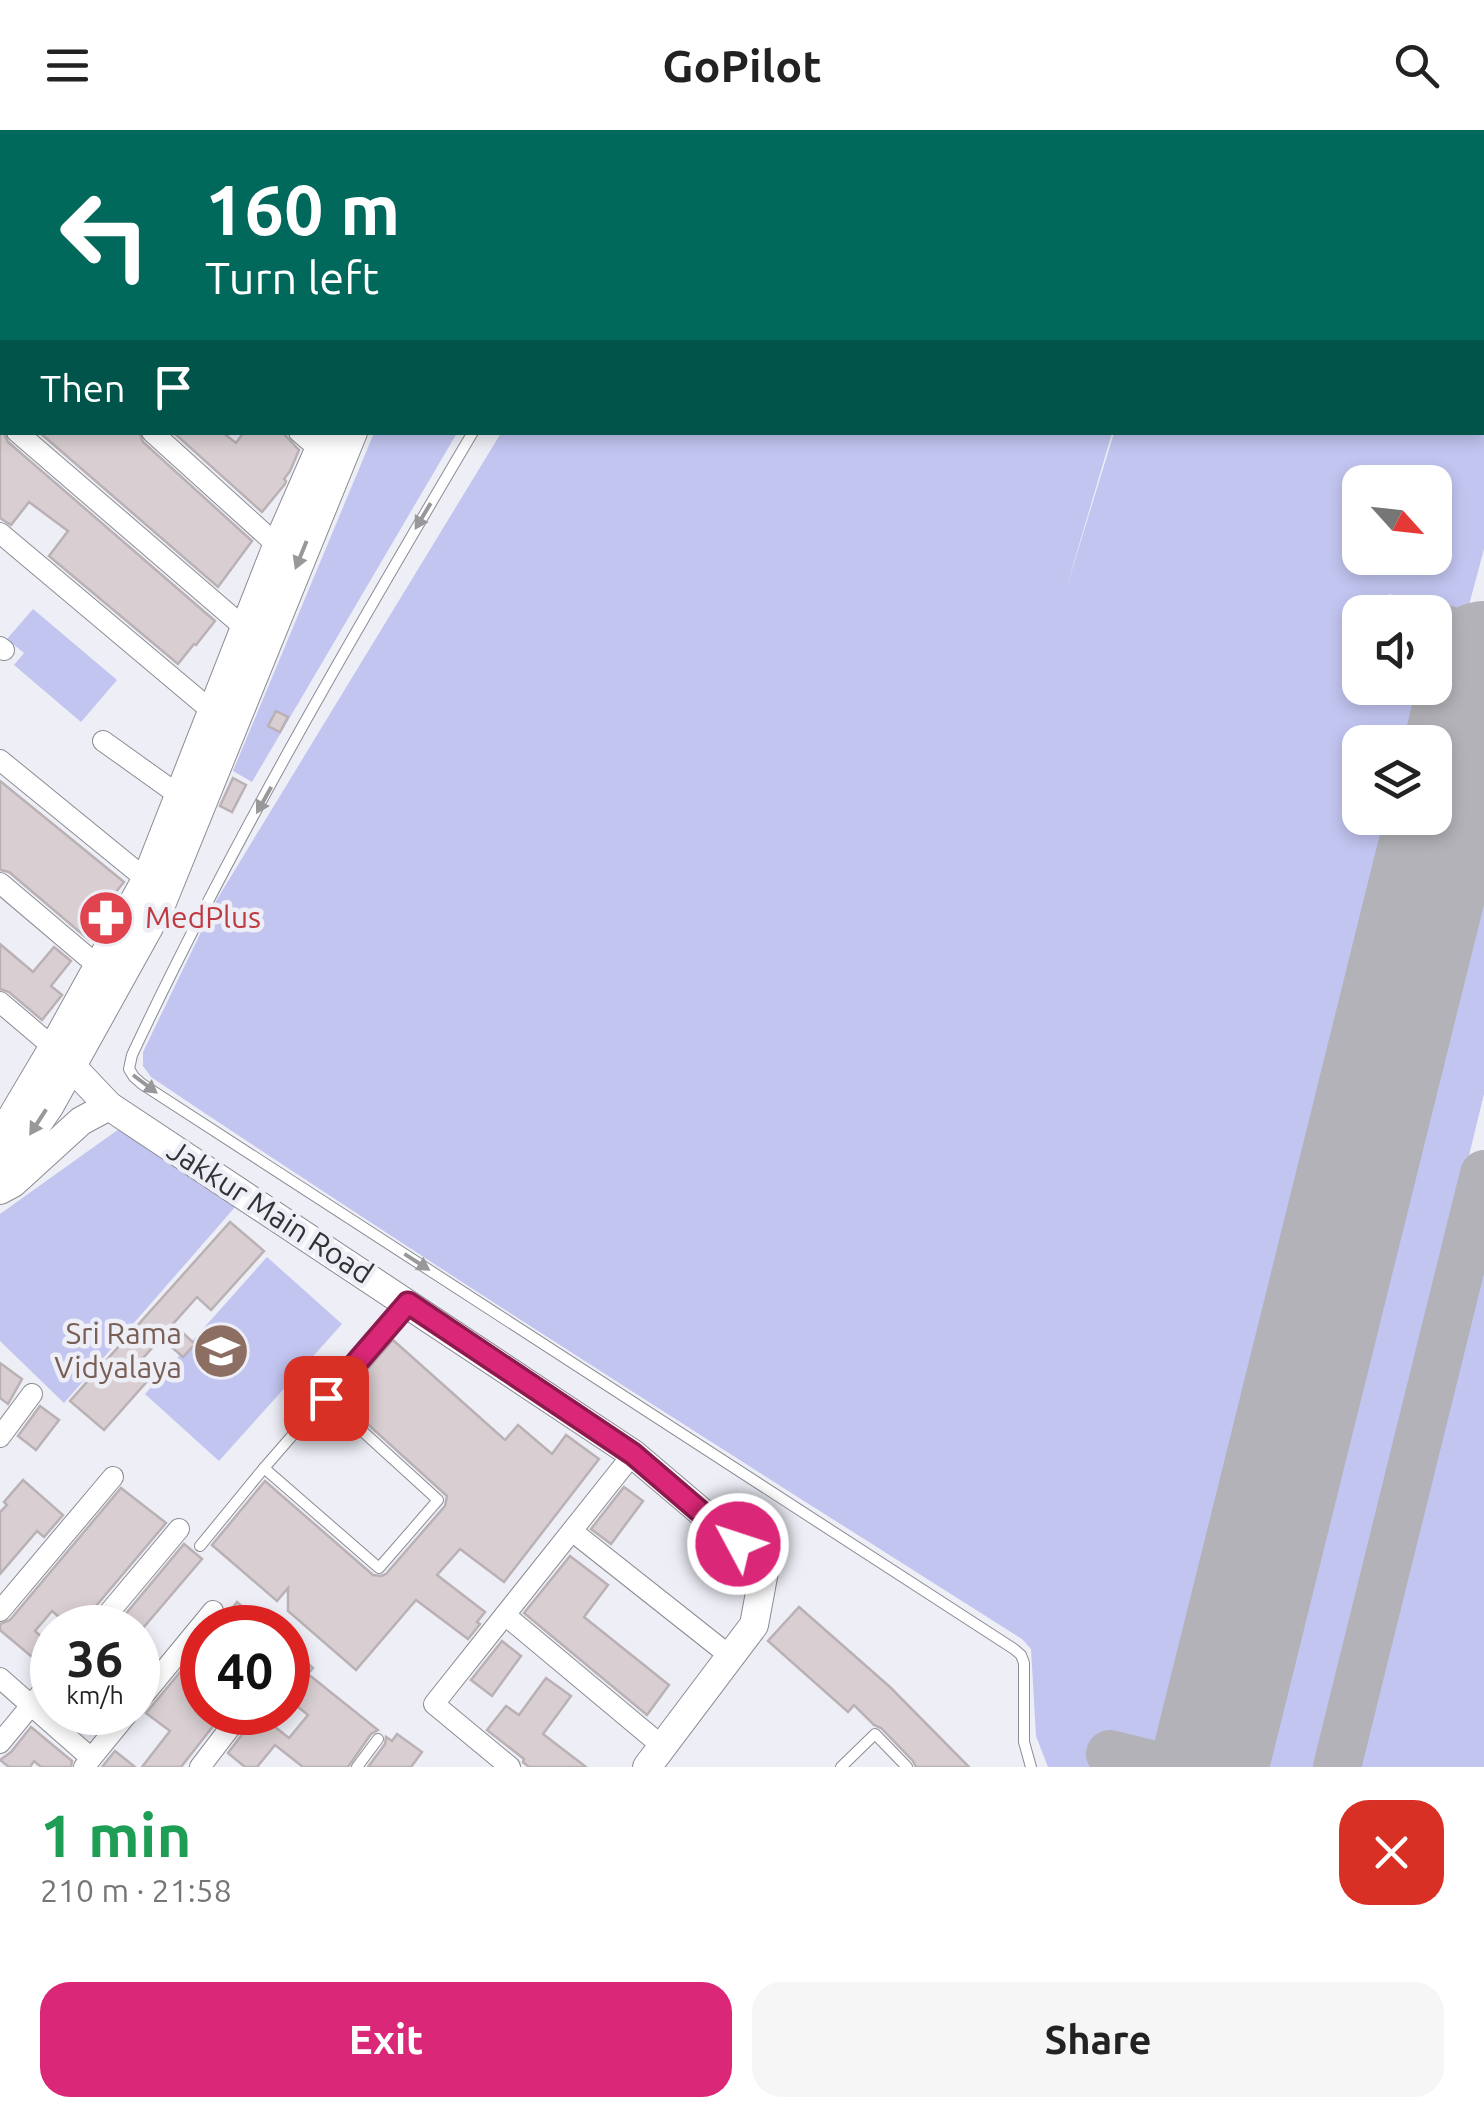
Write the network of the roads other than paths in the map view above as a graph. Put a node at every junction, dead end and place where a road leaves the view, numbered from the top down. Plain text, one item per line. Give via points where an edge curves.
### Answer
1 (20, 435) edge
2 (155, 435) edge
3 (351, 435) edge
4 (471, 435) edge
5 (316, 438) edge
6 (0, 533) edge
7 (278, 546) junction
8 (246, 629) junction
9 (213, 712) junction
10 (103, 741) dead end
11 (0, 760) edge
12 (180, 796) junction
13 (146, 880) junction
14 (0, 883) edge
15 (98, 966) junction
16 (0, 1002) edge
17 (63, 1056) junction
18 (109, 1106) junction
19 (0, 1139) edge
20 (0, 1177) edge
21 (0, 1190) edge
22 (408, 1303) junction
23 (32, 1394) dead end
24 (326, 1398) junction
25 (0, 1438) edge
26 (633, 1454) junction
27 (264, 1468) junction
28 (113, 1477) dead end
29 (179, 1528) dead end
30 (572, 1531) junction
31 (200, 1546) dead end
32 (115, 1605) edge
33 (0, 1612) edge
34 (504, 1616) junction
35 (180, 1650) edge
36 (730, 1656) junction
37 (160, 1675) edge
38 (0, 1678) edge
39 (30, 1705) edge
40 (30, 1707) edge
41 (59, 1735) edge
42 (110, 1735) edge
43 (224, 1735) edge
44 (378, 1740) dead end
45 (0, 1743) edge
46 (655, 1757) edge
47 (87, 1763) edge
48 (200, 1767) edge
49 (357, 1767) edge
50 (510, 1767) edge
51 (841, 1767) edge
52 (907, 1767) edge
53 (1032, 1767) edge

1 - 8 street
2 - 7 street
3 -> 17 main road via 159,907
4 -> 53 lane via 182,949 129,1069 142,1084 1014,1649 1024,1663 1024,1742
5 - 7 main road
6 - 9 street
7 - 8 main road
8 - 9 main road
9 - 12 main road
10 - 12 street
11 - 13 street
12 - 13 main road
13 - 15 main road
14 - 15 street
15 - 17 main road
16 - 17 street
17 - 18 street, Jakkur Main Road
17 - 19 main road
17 -> 20 main road via 30,1134
18 - 21 street via 81,1121
18 - 22 street, Jakkur Main Road
22 - 24 lane
22 - 26 street, Jakkur Main Road
23 - 25 street
24 - 27 lane
24 - 27 lane via 438,1500 379,1568
26 - 30 street
26 - 36 street, Jakkur Main Road via 765,1566 754,1625
27 - 31 lane
28 - 33 street
29 - 32 street
30 - 34 street
30 - 36 street
34 - 46 street
34 - 50 street via 434,1704
35 - 37 street
36 - 46 street, Jakkur Main Road
38 - 39 street
40 - 45 street
41 - 47 street
42 - 47 street
43 - 48 street
44 - 49 lane
51 - 52 lane via 875,1734

